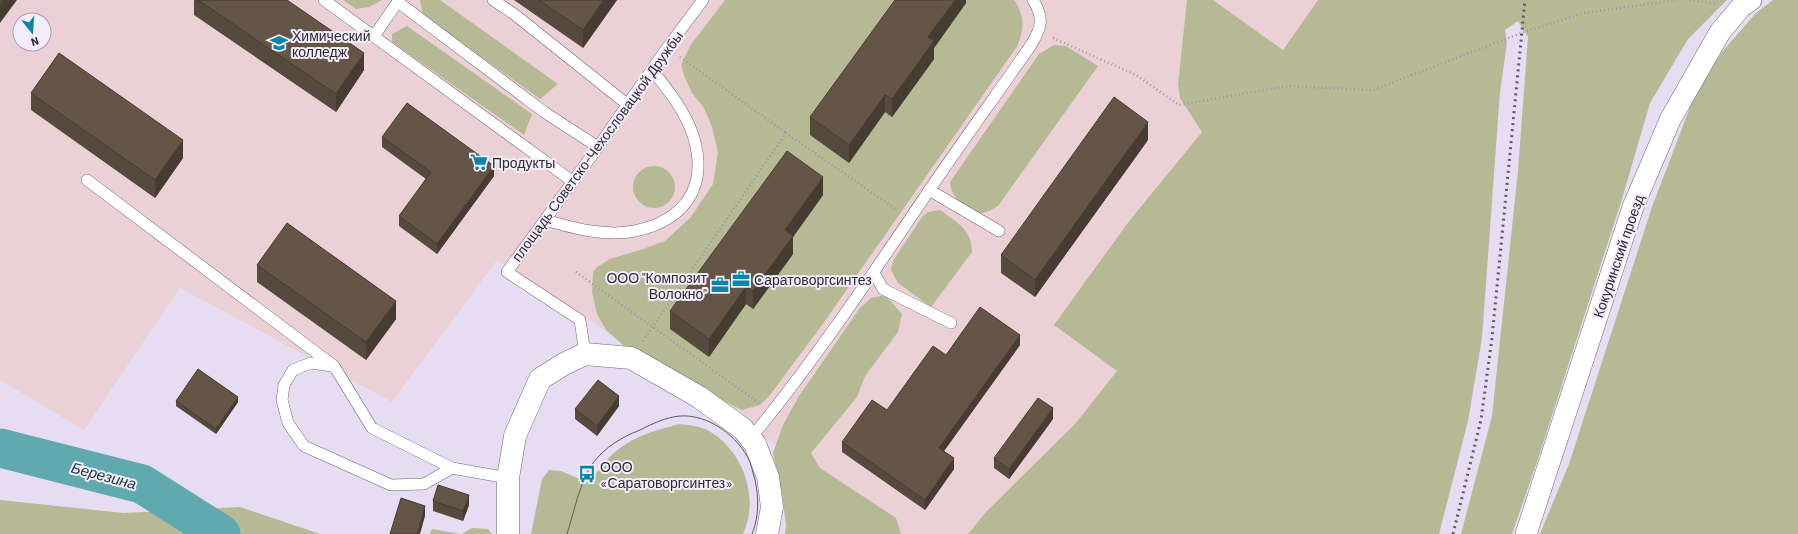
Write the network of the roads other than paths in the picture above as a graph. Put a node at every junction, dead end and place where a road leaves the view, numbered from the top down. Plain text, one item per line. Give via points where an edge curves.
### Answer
1 (324, 0) edge
2 (494, 0) edge
3 (703, 0) edge
4 (1033, 0) edge
5 (1751, 0) edge
6 (399, 1) edge
7 (374, 36) junction
8 (652, 71) junction
9 (628, 105) junction
10 (598, 147) junction
11 (87, 180) dead end
12 (572, 182) junction
13 (929, 190) junction
14 (545, 220) junction
15 (999, 231) dead end
16 (874, 274) junction
17 (951, 323) dead end
18 (585, 354) junction
19 (334, 366) junction
20 (751, 438) junction
21 (452, 468) junction
22 (508, 478) junction
23 (508, 534) edge
24 (767, 534) edge
25 (1526, 534) edge

1 - 7 lane
2 - 9 lane
3 - 8 lane, площадь Советско-Чехословацкой Дружбы
4 - 13 lane via 1041,12 1039,32
5 - 25 street, Кокуринский проезд via 1741,7 1720,32 1670,120 1639,193
6 - 7 lane
6 - 10 lane via 544,112
7 - 12 lane
8 - 9 lane, площадь Советско-Чехословацкой Дружбы
8 - 14 lane via 668,89 693,134 698,157 694,192 681,210 661,223 634,231 589,231
9 - 10 lane, площадь Советско-Чехословацкой Дружбы
10 - 12 lane, площадь Советско-Чехословацкой Дружбы
11 - 19 lane
12 - 14 lane, площадь Советско-Чехословацкой Дружбы
13 - 15 lane
13 - 16 lane
14 - 18 lane, площадь Советско-Чехословацкой Дружбы via 507,272 580,320
16 - 17 lane via 883,289
16 - 20 lane
18 - 20 street via 631,358 699,397 744,429
18 - 22 street via 540,379 515,436
19 - 21 lane via 372,428
19 - 21 lane via 311,363 293,370 284,385 282,400 288,423 304,446 391,485 424,484
20 - 24 street via 768,477 771,494 772,507
21 - 22 lane
22 - 23 street

